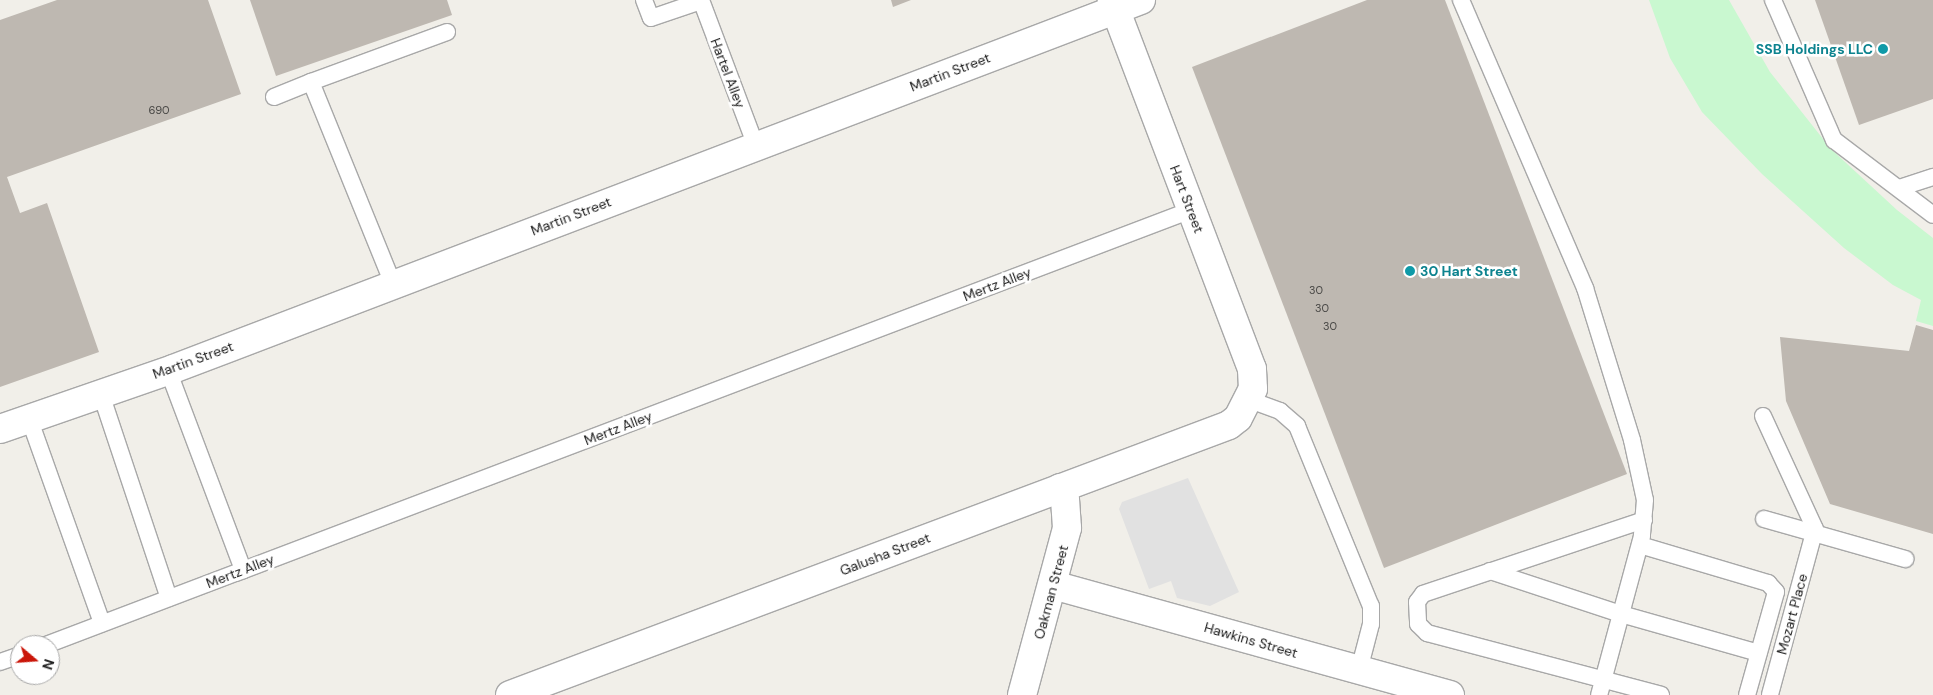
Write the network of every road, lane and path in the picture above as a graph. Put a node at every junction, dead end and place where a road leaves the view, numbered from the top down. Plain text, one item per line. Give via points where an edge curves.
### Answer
1 (644, 0) edge
2 (701, 0) edge
3 (1141, 0) edge
4 (1461, 0) edge
5 (1773, 0) edge
6 (1114, 5) edge
7 (446, 32) dead end
8 (310, 82) junction
9 (274, 97) dead end
10 (756, 146) junction
11 (1933, 177) edge
12 (1899, 188) junction
13 (1191, 210) junction
14 (1933, 215) edge
15 (393, 284) junction
16 (168, 370) junction
17 (100, 392) junction
18 (1250, 400) junction
19 (1763, 416) dead end
20 (29, 418) junction
21 (0, 429) edge
22 (1060, 488) junction
23 (1764, 519) dead end
24 (1644, 520) junction
25 (1814, 534) junction
26 (1640, 545) junction
27 (1905, 559) dead end
28 (243, 570) junction
29 (1490, 571) junction
30 (1053, 585) junction
31 (169, 598) junction
32 (1621, 614) junction
33 (102, 623) junction
34 (60, 640) edge
35 (1760, 653) junction
36 (1359, 670) junction
37 (1603, 679) junction
38 (510, 695) edge
39 (1022, 695) edge
40 (1450, 695) edge
41 (1599, 695) edge
42 (1661, 695) edge
43 (1747, 695) edge
44 (1770, 695) edge

1 - 2 lane via 651,18
2 - 10 lane, Hartel Alley
3 - 6 street, Martin Street
4 - 24 lane via 1585,288 1632,440 1646,500
5 - 12 lane via 1834,140
6 - 10 street, Martin Street
6 - 13 street, Hart Street
7 - 8 lane
8 - 9 lane
8 - 15 lane
10 - 15 street, Martin Street
11 - 12 lane
12 - 14 lane
13 - 18 street, Hart Street via 1252,369 1254,379
13 - 28 lane, Mertz Alley
15 - 16 street, Martin Street
16 - 17 street, Martin Street
16 - 28 lane
17 - 20 street, Martin Street
17 - 31 lane
18 - 22 street, Galusha Street via 1238,418 1229,424
18 - 36 lane via 1280,411 1296,426 1345,543 1372,615
19 - 25 lane via 1814,525
20 - 21 street, Martin Street
20 - 33 lane
22 - 30 street, Oakman Street via 1065,500 1067,528
22 - 38 street, Galusha Street
23 - 25 lane
24 - 26 lane
24 - 29 lane
25 - 27 lane
25 - 44 lane, Mozart Place
26 - 32 lane
26 - 35 lane via 1768,583 1776,592 1776,600
28 - 31 lane, Mertz Alley
29 - 32 lane
29 - 37 lane via 1423,594 1417,602 1418,624 1427,633
30 - 36 street, Hawkins Street
30 - 39 street, Oakman Street
31 - 33 lane, Mertz Alley
32 - 35 lane
32 - 37 lane
33 - 34 lane, Mertz Alley
35 - 43 lane
36 - 40 street, Hawkins Street
37 - 41 lane
37 - 42 lane

